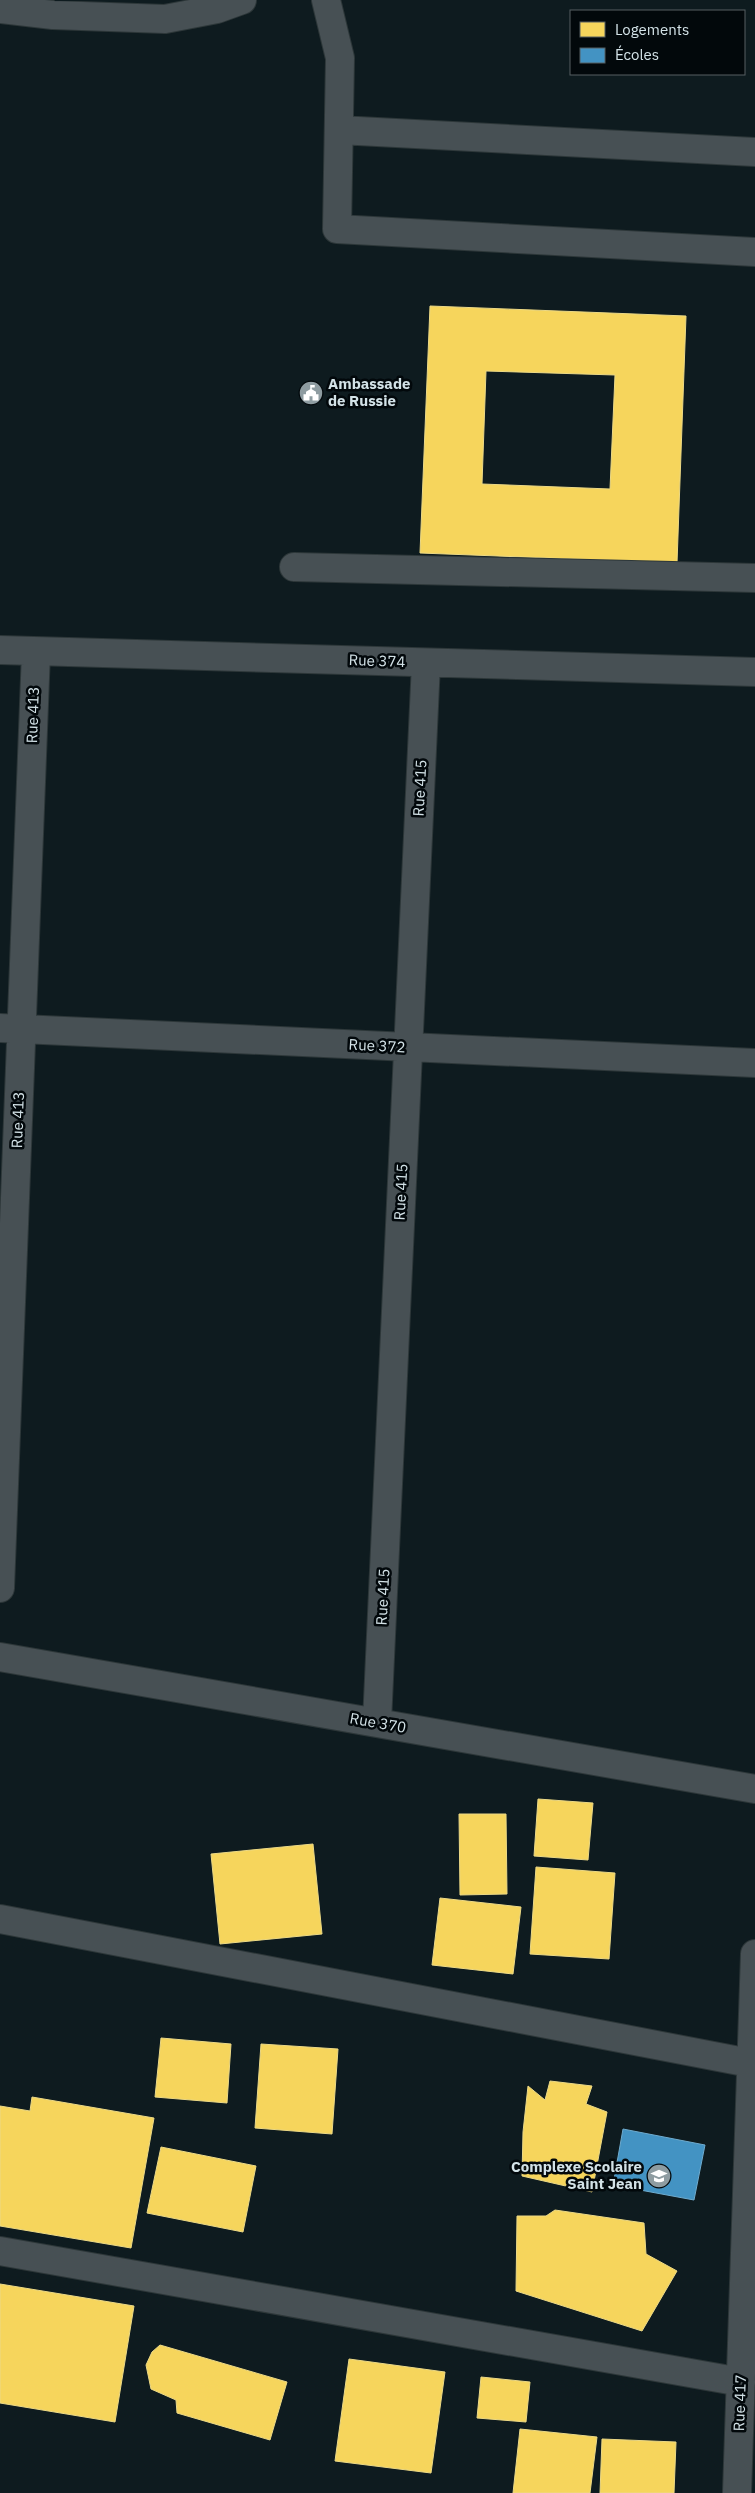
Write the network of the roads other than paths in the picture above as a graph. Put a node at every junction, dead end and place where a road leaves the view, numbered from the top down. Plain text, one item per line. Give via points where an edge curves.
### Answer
1 (242, 0) edge
2 (326, 0) edge
3 (220, 5) edge
4 (0, 10) edge
5 (339, 130) junction
6 (755, 152) edge
7 (755, 252) edge
8 (294, 567) dead end
9 (755, 578) edge
10 (0, 650) edge
11 (36, 652) junction
12 (426, 662) junction
13 (755, 672) edge
14 (11, 1029) edge
15 (408, 1047) junction
16 (755, 1063) edge
17 (0, 1588) edge
18 (0, 1657) edge
19 (377, 1722) junction
20 (755, 1789) edge
21 (0, 1919) edge
22 (755, 1954) edge
23 (753, 2064) edge
24 (0, 2251) edge
25 (741, 2382) junction
26 (737, 2493) edge

1 - 3 street
2 - 5 street via 340,58
3 - 4 street via 165,19
5 - 6 street
5 - 7 street via 337,229
8 - 9 street
10 - 11 street, Rue 374
11 - 12 street, Rue 374
11 - 14 street, Rue 413
12 - 13 street, Rue 374
12 - 15 street, Rue 415
14 - 15 street, Rue 372
14 - 17 street, Rue 413
15 - 16 street, Rue 372
15 - 19 street, Rue 415
18 - 19 street, Rue 370
19 - 20 street, Rue 370
21 - 23 street
22 - 23 street, Rue 417
23 - 25 street, Rue 417
24 - 25 street
25 - 26 street, Rue 417

